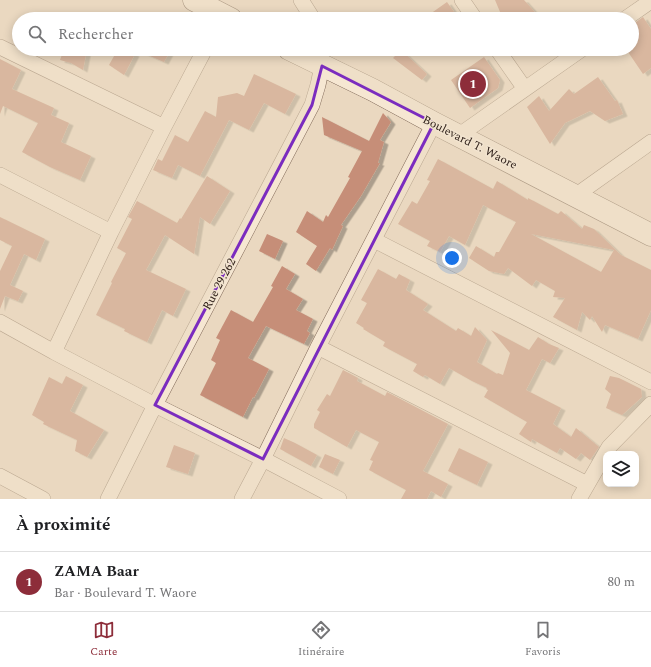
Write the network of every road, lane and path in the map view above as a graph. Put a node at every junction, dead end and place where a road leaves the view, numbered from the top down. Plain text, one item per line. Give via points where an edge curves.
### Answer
1 (194, 0) edge
2 (301, 0) edge
3 (462, 0) edge
4 (651, 1) edge
5 (215, 12) edge
6 (308, 12) edge
7 (470, 12) edge
8 (635, 12) edge
9 (0, 47) edge
10 (12, 53) edge
11 (19, 56) edge
12 (201, 56) edge
13 (502, 56) edge
14 (572, 56) edge
15 (322, 57) edge
16 (525, 89) junction
17 (434, 123) junction
18 (164, 126) junction
19 (458, 136) junction
20 (651, 142) edge
21 (0, 174) edge
22 (575, 196) junction
23 (111, 232) junction
24 (651, 235) edge
25 (374, 240) junction
26 (0, 322) edge
27 (318, 347) junction
28 (54, 352) junction
29 (651, 382) edge
30 (651, 404) edge
31 (155, 405) junction
32 (263, 459) junction
33 (0, 476) edge
34 (587, 484) junction
35 (43, 499) edge
36 (108, 499) edge
37 (242, 499) edge
38 (339, 499) edge
39 (579, 499) edge

1 - 5 street
2 - 6 street
3 - 7 street
4 - 8 street
9 - 10 street
11 - 18 street
12 - 18 street
13 - 16 street
14 - 16 street
15 - 17 street, Boulevard T. Waore via 373,90
15 - 31 street, Rue 29.262 via 312,105
16 - 19 street
17 - 19 street, Boulevard T. Waore
17 - 25 street
18 - 23 street
19 - 22 street, Boulevard T. Waore
20 - 22 street
21 - 23 street
22 - 24 street, Boulevard T. Waore
23 - 28 street
25 - 27 street
25 - 29 street
26 - 28 street
27 - 32 street
27 - 34 street
28 - 31 street
30 - 34 street via 609,447
31 - 32 street
31 - 36 street, Rue 29.262
32 - 37 street
32 - 38 street
33 - 35 street
34 - 39 street

